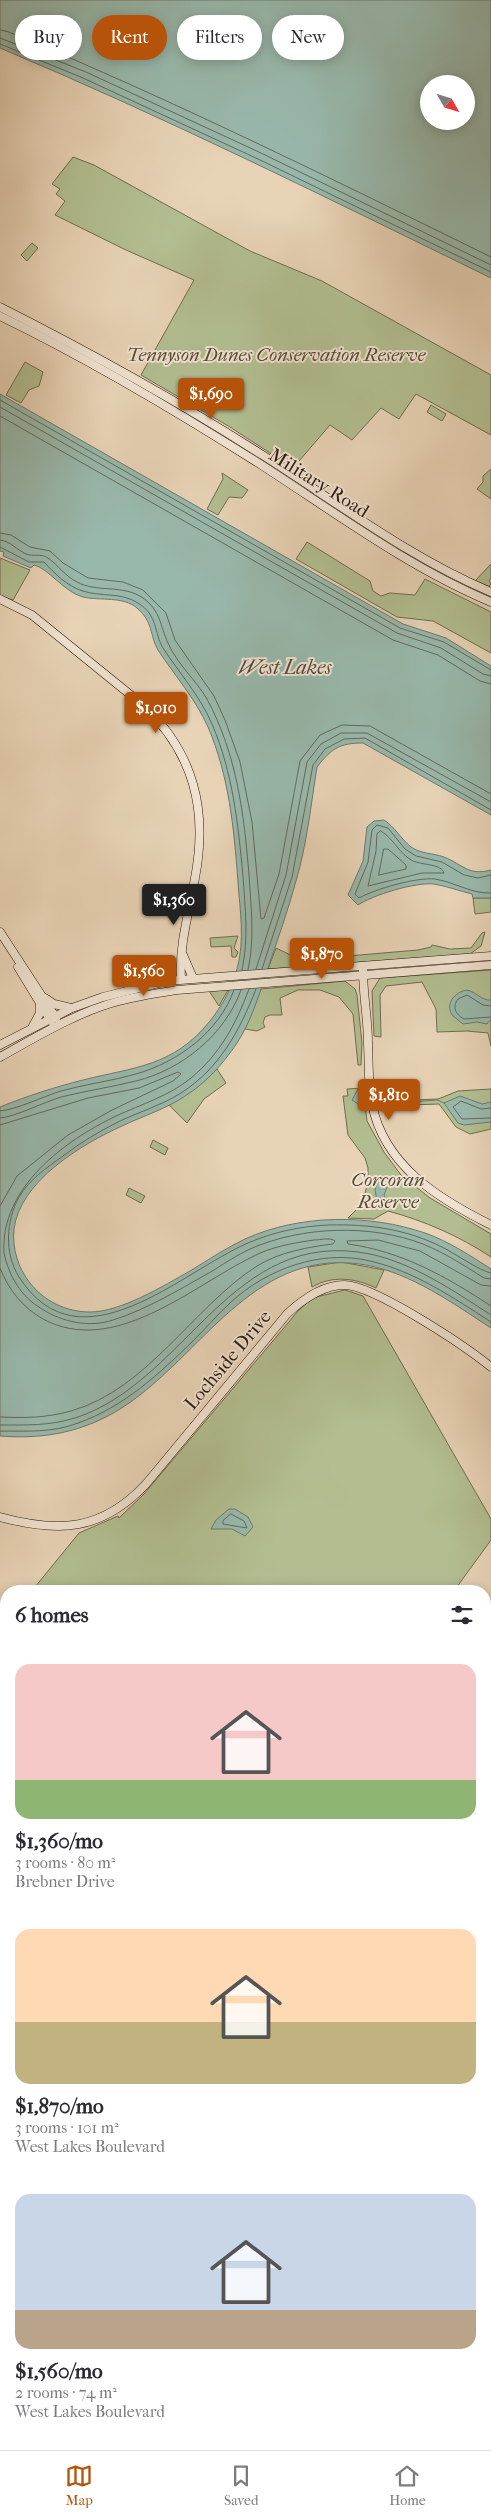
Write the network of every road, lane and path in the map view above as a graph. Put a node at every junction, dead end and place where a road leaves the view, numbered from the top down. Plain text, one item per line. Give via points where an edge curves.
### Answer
1 (0, 307) edge
2 (0, 316) edge
3 (198, 420) junction
4 (491, 592) edge
5 (0, 600) edge
6 (491, 602) edge
7 (0, 932) edge
8 (0, 940) edge
9 (182, 948) junction
10 (491, 956) edge
11 (180, 960) junction
12 (408, 963) junction
13 (491, 965) edge
14 (364, 966) junction
15 (437, 970) junction
16 (363, 975) junction
17 (193, 978) junction
18 (181, 979) junction
19 (167, 981) junction
20 (215, 987) junction
21 (41, 999) junction
22 (72, 1008) junction
23 (52, 1017) junction
24 (57, 1026) junction
25 (32, 1028) junction
26 (0, 1045) edge
27 (0, 1057) edge
28 (491, 1225) edge
29 (491, 1367) edge
30 (0, 1517) edge

1 - 3 main road, Military Road via 89,353
2 - 3 main road, Military Road
3 - 4 main road, Military Road via 409,548
3 - 6 main road, Military Road via 436,575
5 - 9 main road via 32,615 142,704 178,745 192,779 200,823 200,849
7 - 21 main road
8 - 21 main road
9 - 11 main road
9 - 17 main road via 187,969
10 - 12 main road
11 - 18 main road
11 - 19 main road via 176,972
12 - 14 main road
12 - 15 main road via 415,966 437,965
13 - 15 main road
14 - 16 main road
14 - 17 main road
15 - 16 main road
16 - 20 main road
16 - 28 main road via 370,1091 385,1139 395,1156 417,1179 462,1211
17 - 18 main road
18 - 19 main road
18 - 20 main road via 184,984
19 - 22 main road
20 - 24 main road via 177,990 119,1001
21 - 22 main road
21 - 23 main road
21 - 25 main road via 40,1012
22 - 23 main road
23 - 24 main road
23 - 25 main road
24 - 27 main road
25 - 26 main road
29 - 30 main road, Lochside Drive via 456,1341 377,1295 358,1286 335,1286 310,1295 287,1314 146,1484 122,1506 91,1522 66,1527 34,1525

